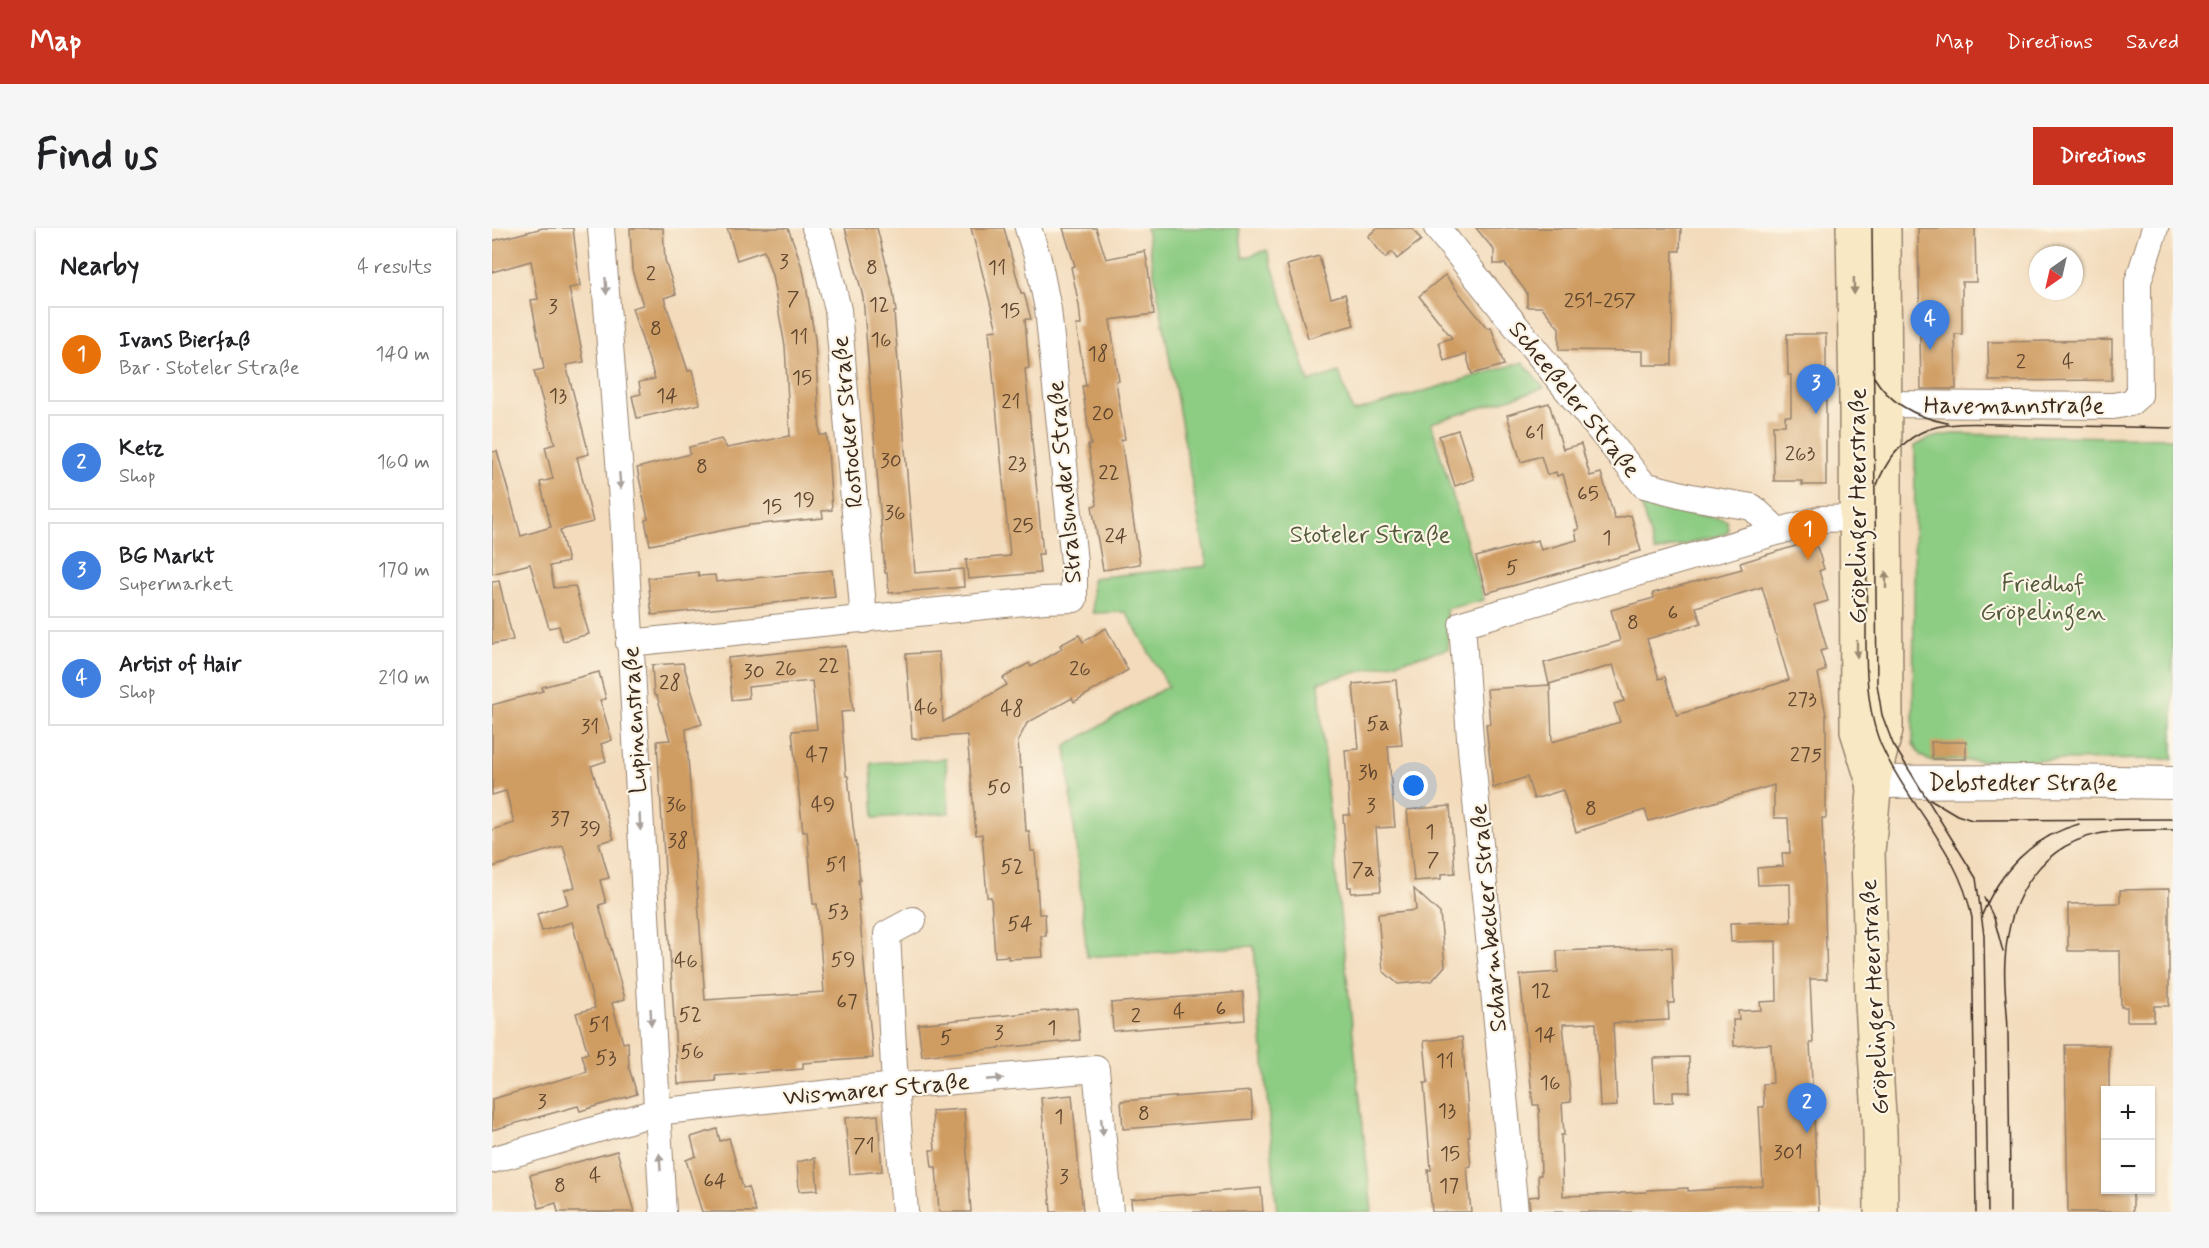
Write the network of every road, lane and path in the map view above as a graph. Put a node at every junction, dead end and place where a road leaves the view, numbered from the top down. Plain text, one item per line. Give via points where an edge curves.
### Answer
1 (601, 228) edge
2 (815, 228) edge
3 (1028, 228) edge
4 (1437, 228) edge
5 (1853, 228) edge
6 (1884, 228) edge
7 (2155, 228) edge
8 (1885, 404) junction
9 (1857, 518) junction
10 (1778, 531) junction
11 (864, 620) junction
12 (629, 643) junction
13 (1873, 782) junction
14 (2173, 783) edge
15 (913, 920) dead end
16 (895, 1086) junction
17 (656, 1112) junction
18 (492, 1160) edge
19 (663, 1212) edge
20 (905, 1212) edge
21 (1110, 1212) edge
22 (1515, 1212) edge
23 (1881, 1212) edge

1 -> 12 street, Lupinenstraße
2 - 11 street, Rostocker Straße via 838,310
3 - 11 street, Stralsunder Straße via 1048,309 1074,562 1074,599
4 - 10 street, Scheeßeler Straße via 1644,485 1752,507
5 -> 9 main road, Gröpelinger Heerstraße
6 - 8 main road, Gröpelinger Heerstraße
7 - 8 street, Havemannstraße via 2138,282 2139,395 2130,403
13 -> 8 main road, Gröpelinger Heerstraße via 1886,729
9 - 10 street via 1821,519
9 -> 13 main road, Gröpelinger Heerstraße via 1857,731
10 - 22 street, Scharmbecker Straße via 1462,624
11 - 12 street
12 -> 17 street, Lupinenstraße
13 - 14 street, Debstedter Straße
13 - 23 main road, Gröpelinger Heerstraße via 1868,851
15 - 16 street via 887,934
16 - 17 street, Wismarer Straße
16 - 20 street
16 -> 21 street, Wismarer Straße via 1096,1069
17 - 18 street, Wismarer Straße
19 -> 17 street, Lupinenstraße

